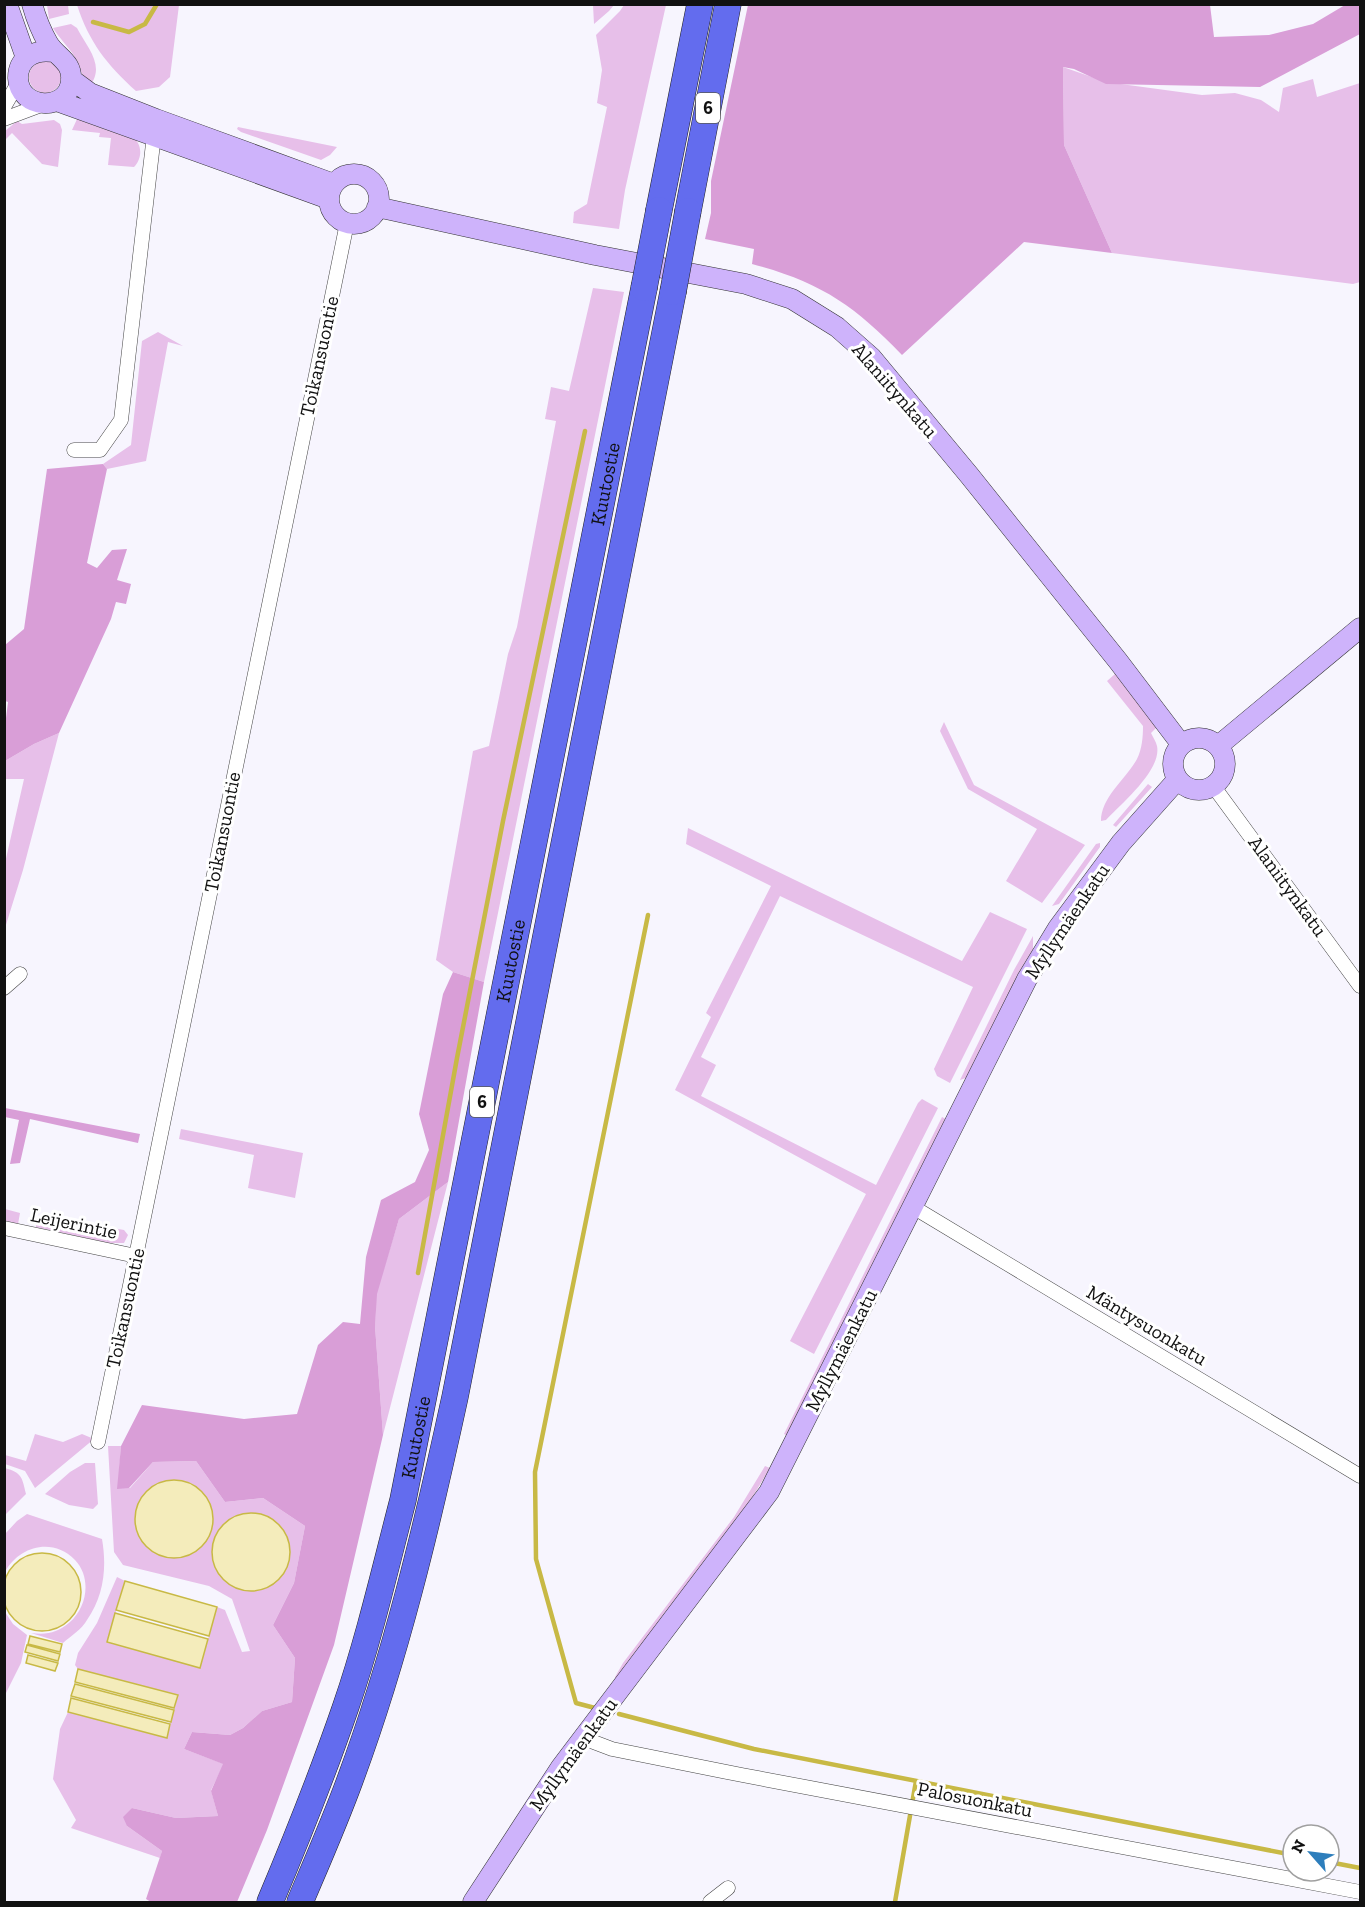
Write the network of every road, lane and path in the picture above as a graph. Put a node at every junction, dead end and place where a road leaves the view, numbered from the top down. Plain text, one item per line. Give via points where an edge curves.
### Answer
1 (7, 4) edge
2 (32, 4) edge
3 (691, 4) edge
4 (700, 4) edge
5 (728, 4) edge
6 (736, 4) edge
7 (53, 52) junction
8 (26, 58) junction
9 (71, 79) junction
10 (18, 83) junction
11 (50, 103) junction
12 (4, 107) edge
13 (4, 119) edge
14 (154, 135) junction
15 (664, 185) junction
16 (331, 191) junction
17 (690, 200) junction
18 (377, 207) junction
19 (347, 223) junction
20 (75, 450) dead end
21 (1360, 628) edge
22 (1181, 744) junction
23 (1218, 746) junction
24 (1177, 780) junction
25 (1214, 787) junction
26 (20, 974) dead end
27 (1360, 986) edge
28 (4, 988) edge
29 (913, 1207) junction
30 (4, 1228) edge
31 (136, 1256) junction
32 (98, 1442) dead end
33 (1360, 1476) edge
34 (583, 1738) junction
35 (728, 1888) dead end
36 (1360, 1892) edge
37 (270, 1902) edge
38 (300, 1902) edge
39 (474, 1902) edge
40 (710, 1902) edge

1 - 8 main road
2 - 7 main road
3 - 15 highway
4 - 15 highway, Kuutostie / 6
5 - 17 highway, Kuutostie / 6
6 - 17 highway
7 - 8 main road via 39,51
7 - 9 main road via 67,62
8 - 10 main road
9 - 11 main road via 67,92
9 - 16 main road via 90,93
10 - 11 main road via 27,98
10 - 12 street
11 - 13 street
11 - 14 main road
14 - 16 main road
14 - 20 street via 121,420 100,450
15 - 37 highway, Kuutostie / 6, bridge via 403,1500 346,1704
16 - 18 main road via 338,179 349,174 366,177 376,187
16 - 19 main road via 330,205 336,216
17 - 38 highway, Kuutostie / 6, bridge via 456,1397 395,1643 350,1779
18 - 19 main road via 368,219
18 - 22 main road, Alaniitynkatu via 746,284 792,299 837,327 871,357 969,475
19 - 31 street, Toikansuontie
21 - 23 main road
22 - 23 main road via 1200,738
22 - 24 main road via 1172,768
23 - 25 main road via 1225,760 1223,775
24 - 25 main road via 1200,791
24 - 29 main road, Myllymäenkatu via 1121,843 1058,928 1027,979
25 - 27 street, Alaniitynkatu
26 - 28 street
29 - 33 street, Mäntysuonkatu
29 - 34 main road, Myllymäenkatu via 769,1492
30 - 31 street, Leijerintie
31 - 32 street, Toikansuontie
34 - 36 street, Palosuonkatu via 612,1749 742,1775
34 - 39 main road, Myllymäenkatu
35 - 40 street

